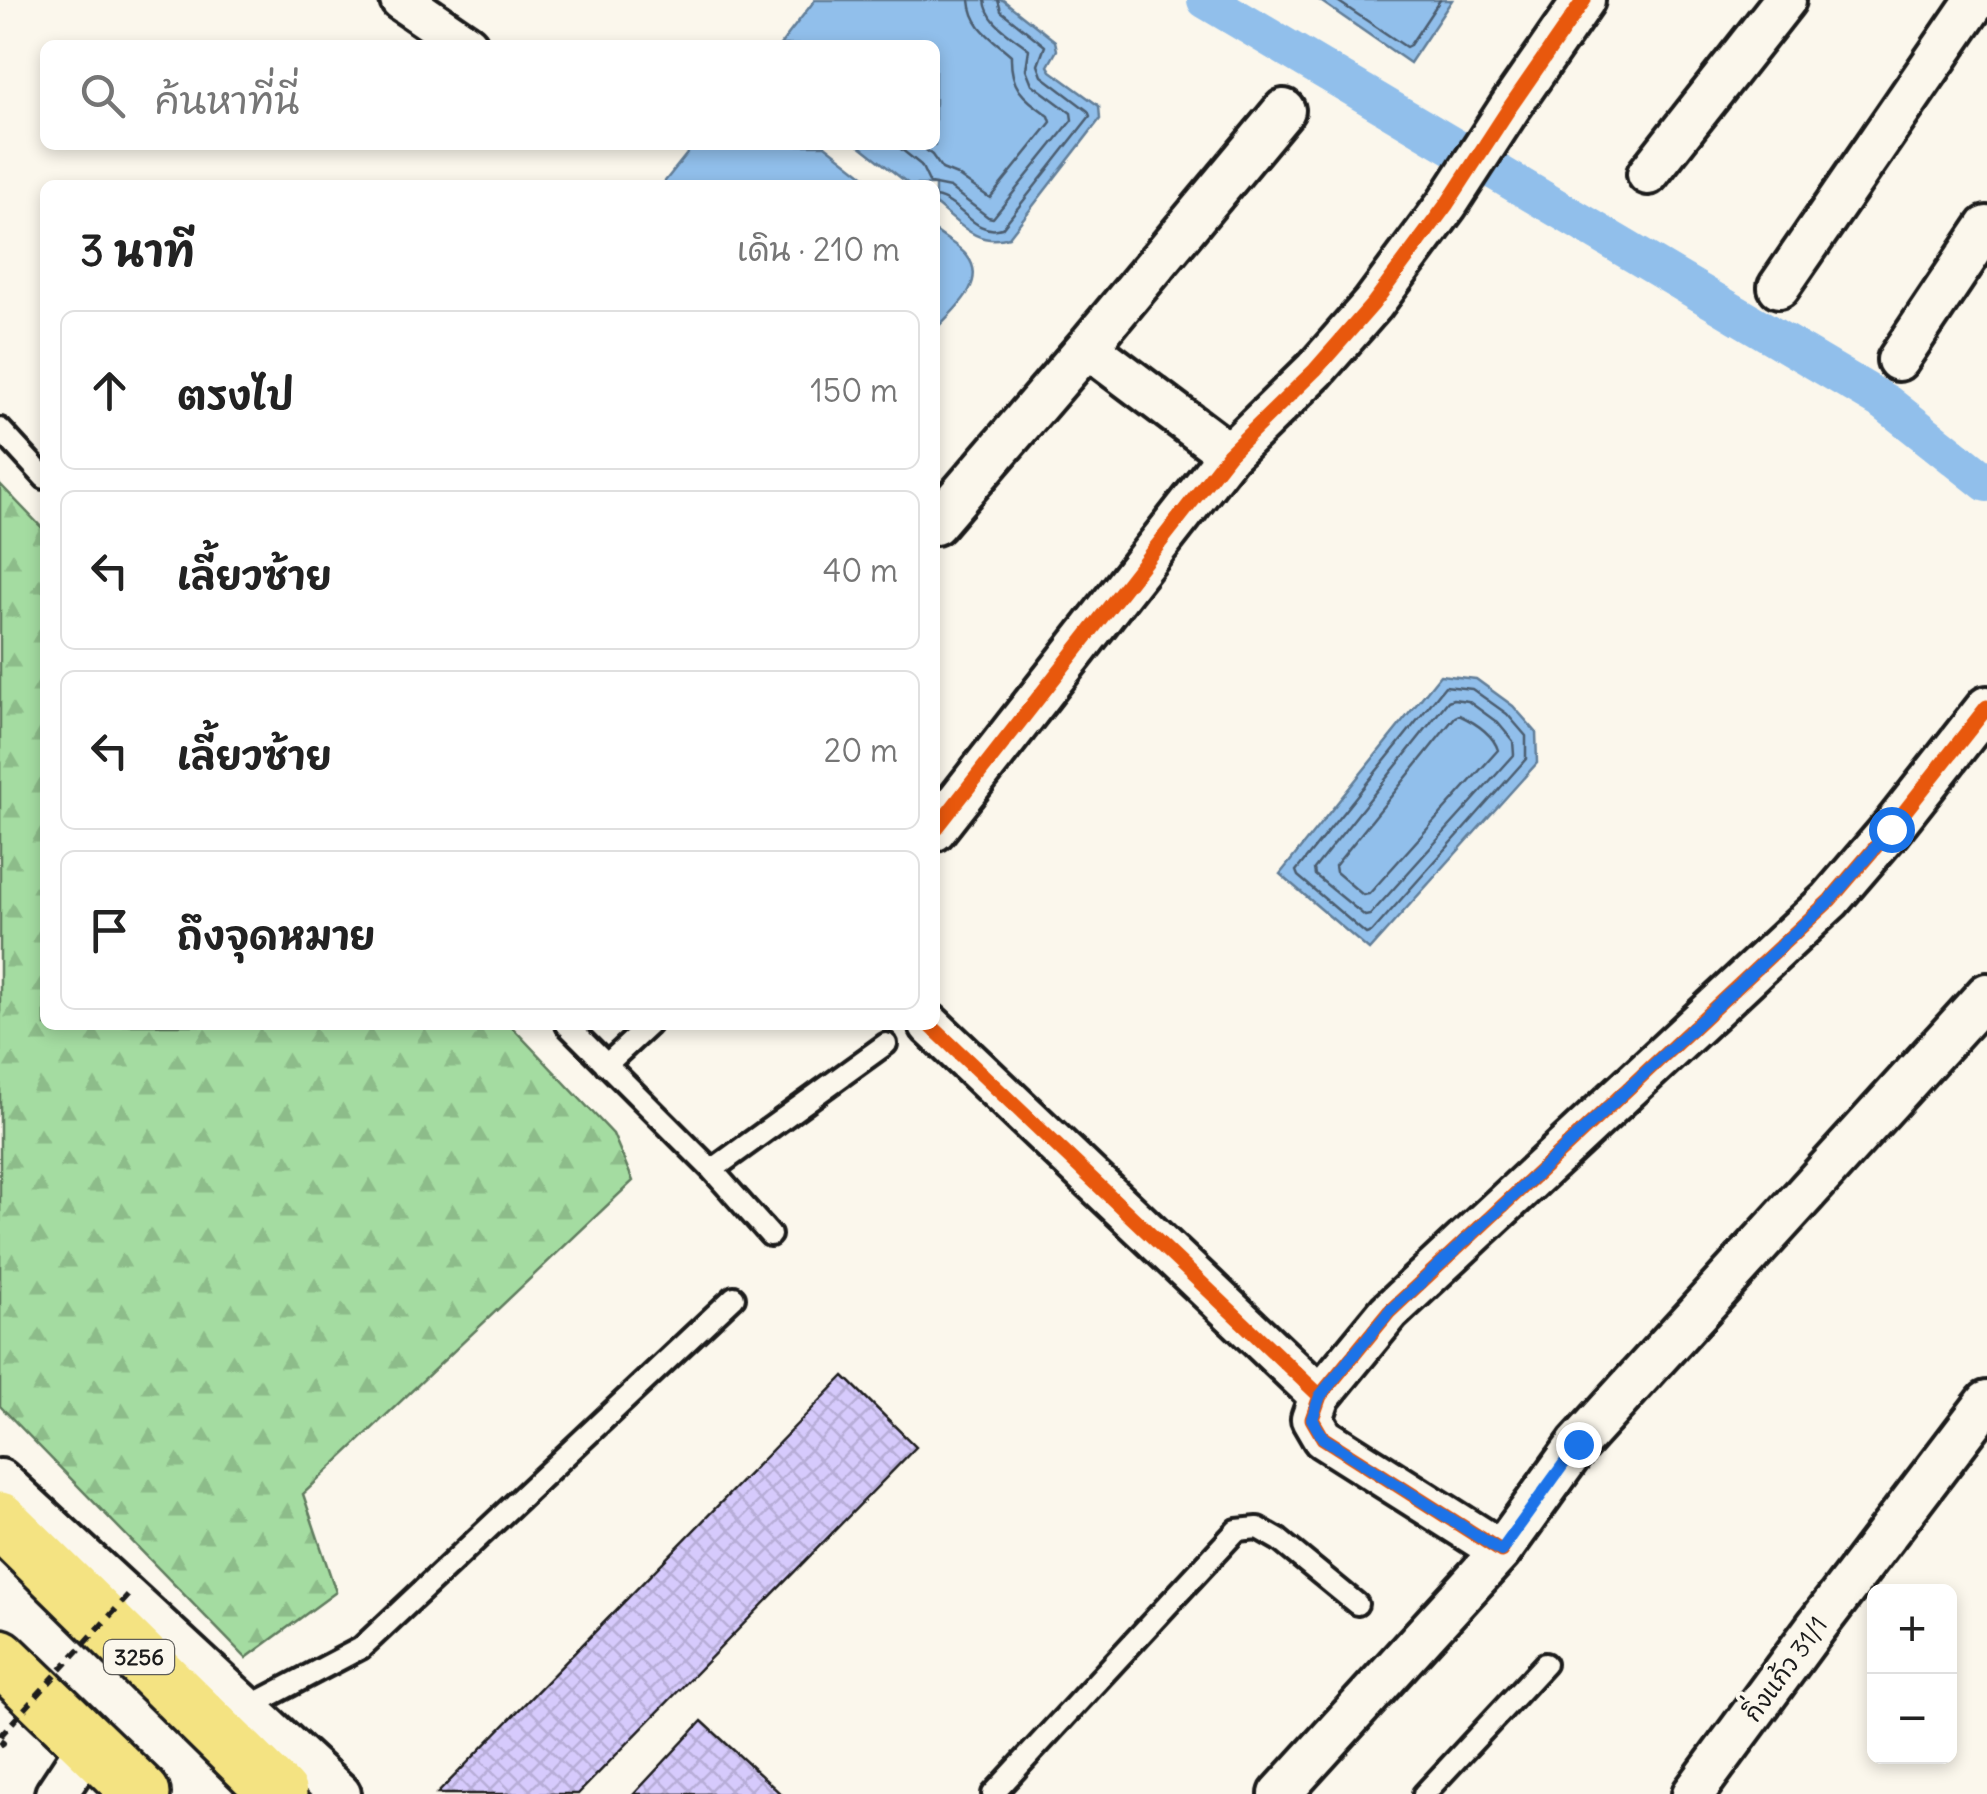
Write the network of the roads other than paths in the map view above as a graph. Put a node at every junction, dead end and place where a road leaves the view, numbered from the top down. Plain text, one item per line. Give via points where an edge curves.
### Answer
1 (402, 0) edge
2 (1584, 0) edge
3 (1785, 0) edge
4 (1976, 0) edge
5 (459, 40) edge
6 (1284, 110) dead end
7 (1648, 174) dead end
8 (1987, 227) edge
9 (1779, 287) dead end
10 (1086, 347) junction
11 (1898, 360) dead end
12 (0, 429) edge
13 (1229, 454) junction
14 (40, 464) edge
15 (940, 518) edge
16 (1987, 707) edge
17 (940, 824) edge
18 (1987, 994) edge
19 (573, 1030) edge
20 (644, 1030) edge
21 (935, 1030) edge
22 (886, 1044) dead end
23 (606, 1065) junction
24 (712, 1170) junction
25 (770, 1235) dead end
26 (734, 1297) dead end
27 (1320, 1396) junction
28 (1987, 1402) edge
29 (0, 1480) edge
30 (0, 1520) edge
31 (1501, 1551) junction
32 (1357, 1604) dead end
33 (0, 1656) edge
34 (1545, 1664) dead end
35 (228, 1718) junction
36 (90, 1744) junction
37 (56, 1794) edge
38 (142, 1794) edge
39 (279, 1794) edge
40 (340, 1794) edge
41 (992, 1794) edge
42 (1280, 1794) edge
43 (1424, 1794) edge
44 (1693, 1794) edge

1 - 5 street
2 - 13 street via 1373,304
3 - 7 street
4 - 9 street
6 - 10 street
8 - 11 street
10 - 13 street
10 - 15 street
12 - 14 lane
13 - 17 street
16 - 27 street via 1830,900 1389,1312
18 - 31 street via 1578,1444
19 - 23 lane
20 - 23 lane
21 - 27 street
22 - 24 lane
23 - 24 lane
24 - 25 lane
26 - 35 lane via 361,1648
27 - 31 street via 1312,1419 1323,1438
28 - 44 street, กิ่งแก้ว 31/1
29 - 35 street
30 - 35 main road, 3256
31 - 42 street
32 - 41 lane via 1280,1540 1258,1528 1237,1530
33 - 36 main road
34 - 43 lane
35 - 39 main road, 3256
35 - 40 street
36 - 37 street
36 - 38 main road

